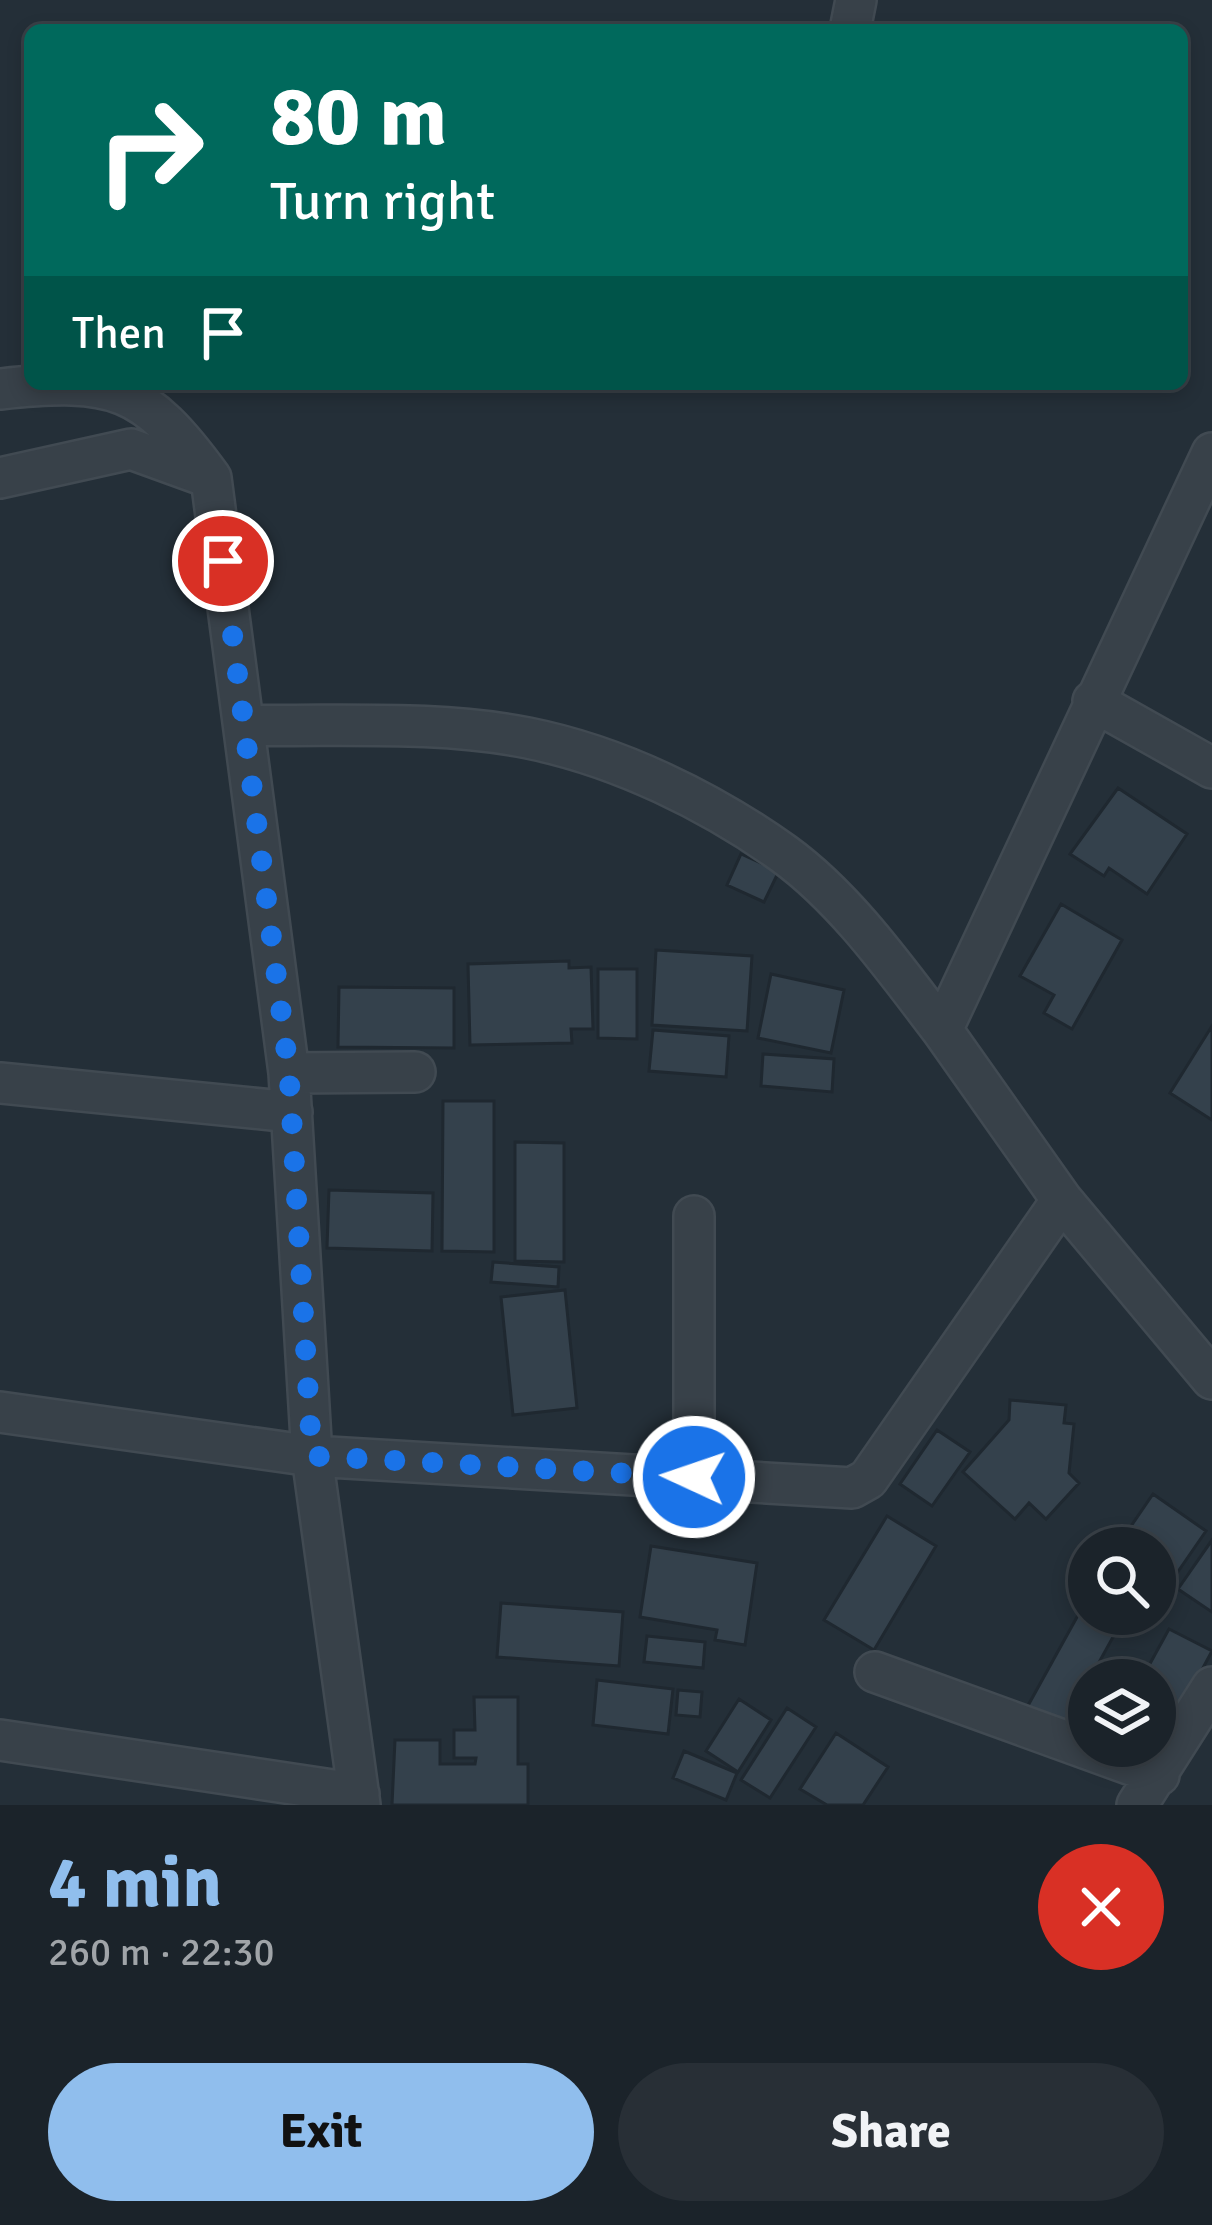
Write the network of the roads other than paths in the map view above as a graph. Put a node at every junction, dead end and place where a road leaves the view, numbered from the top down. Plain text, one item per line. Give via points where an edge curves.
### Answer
1 (118, 390) edge
2 (1212, 453) edge
3 (0, 478) edge
4 (211, 478) junction
5 (1093, 701) junction
6 (246, 725) junction
7 (1212, 768) edge
8 (942, 1030) junction
9 (415, 1072) dead end
10 (0, 1083) edge
11 (290, 1092) junction
12 (1062, 1200) junction
13 (694, 1216) dead end
14 (1212, 1379) edge
15 (0, 1412) edge
16 (312, 1456) junction
17 (694, 1477) junction
18 (875, 1672) dead end
19 (1212, 1687) edge
20 (0, 1740) edge
21 (1148, 1790) edge
22 (359, 1799) edge

1 - 4 street via 170,422
2 - 5 street
3 - 4 street via 131,449
4 - 6 street
5 - 7 street
5 - 8 street
6 - 8 street via 528,738 634,771 787,856 880,949
6 - 11 street
8 - 12 street
9 - 11 street
10 - 11 street
11 - 16 street
12 - 14 street
12 - 17 street via 868,1479 852,1488
13 - 17 street
15 - 16 street
16 - 17 street
16 - 22 street
18 - 21 street
19 - 21 street
20 - 22 street

